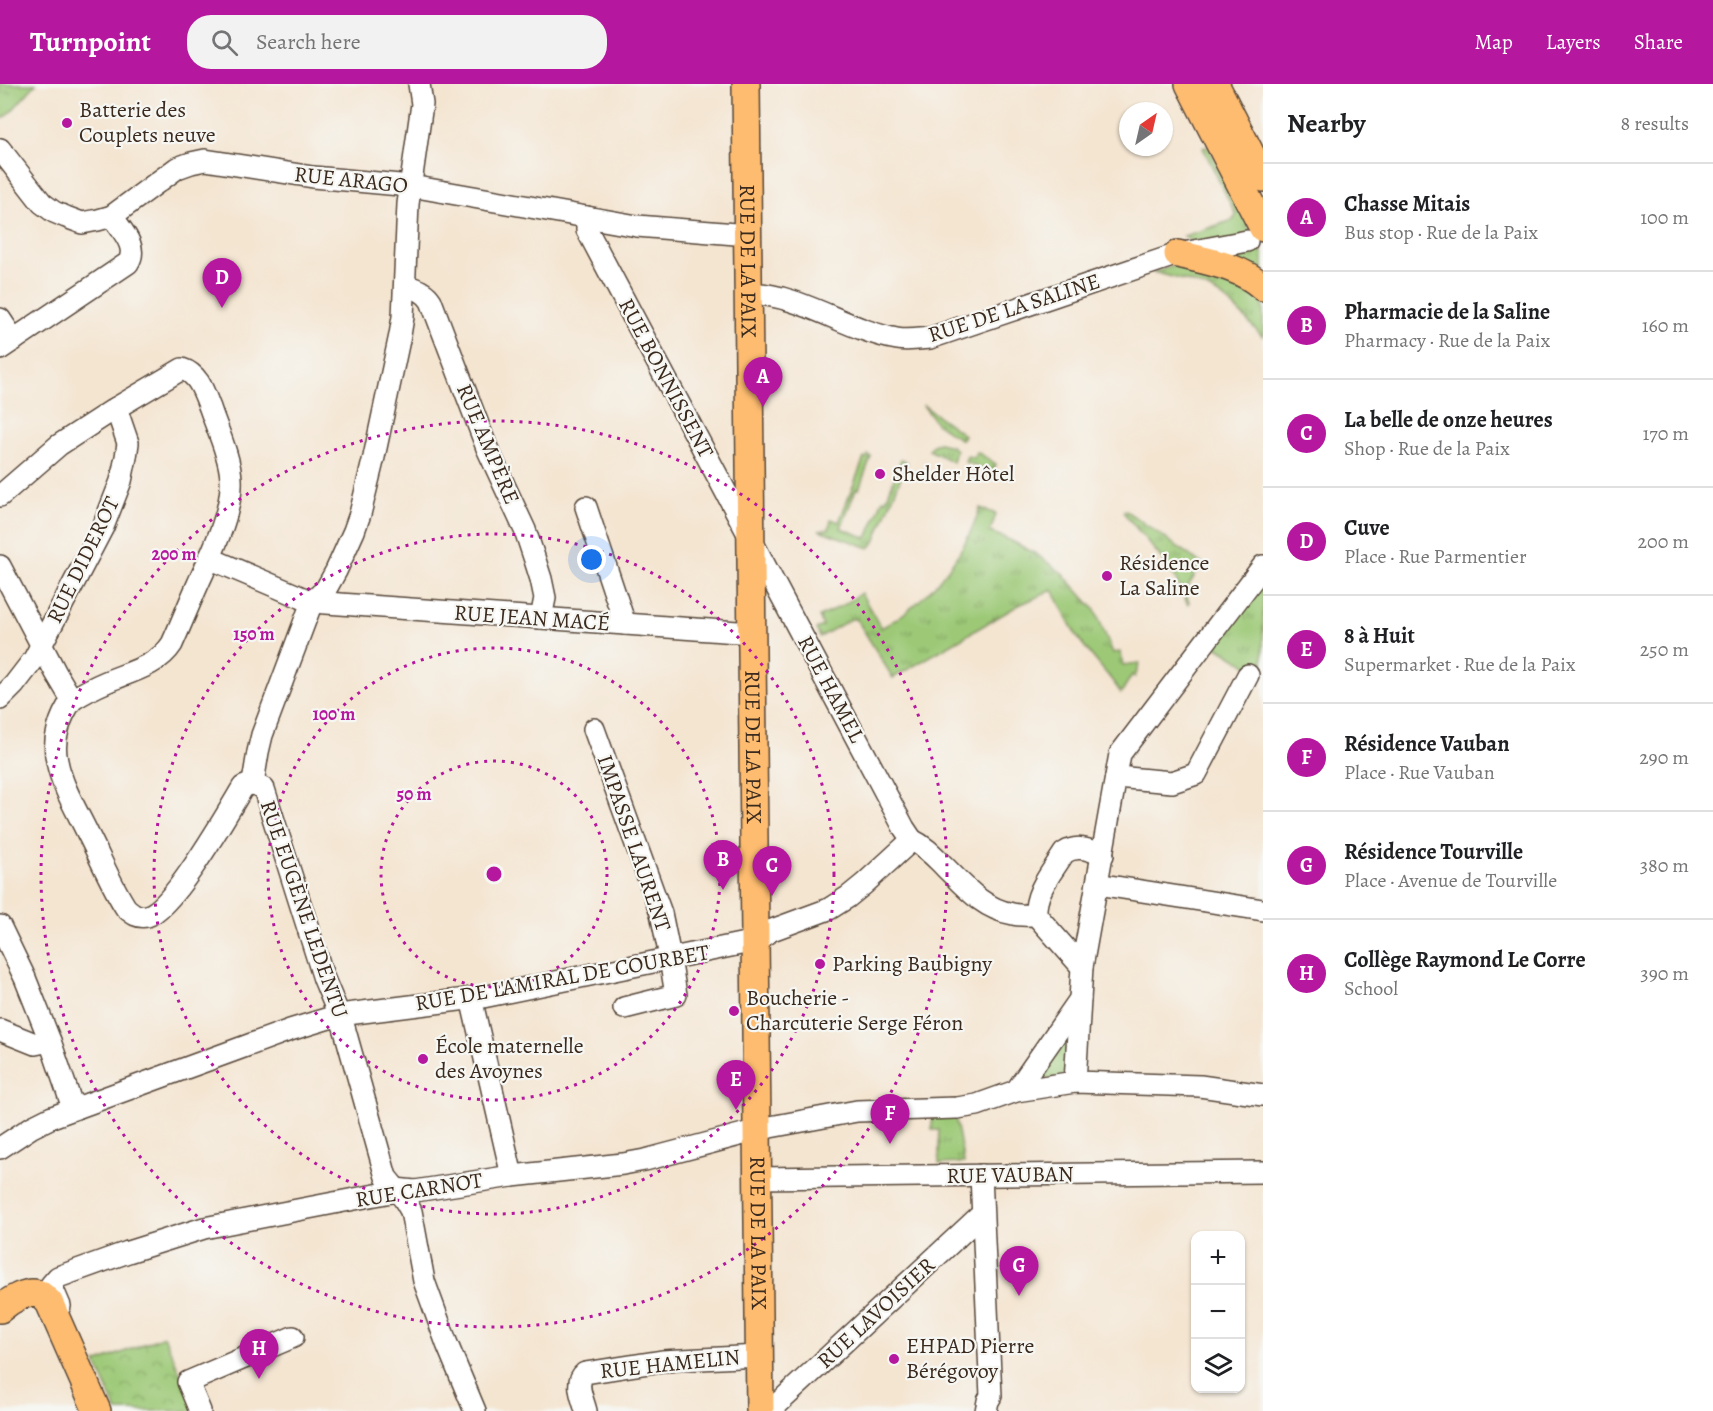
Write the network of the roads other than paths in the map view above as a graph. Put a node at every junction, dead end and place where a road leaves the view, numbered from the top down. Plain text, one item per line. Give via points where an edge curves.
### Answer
1 (419, 84) edge
2 (746, 84) edge
3 (1189, 84) edge
4 (1215, 84) edge
5 (0, 149) edge
6 (1263, 178) edge
7 (411, 186) junction
8 (112, 216) junction
9 (587, 217) junction
10 (748, 235) junction
11 (1255, 235) edge
12 (1178, 254) junction
13 (405, 285) junction
14 (1263, 287) edge
15 (748, 293) junction
16 (0, 319) edge
17 (7, 344) edge
18 (116, 408) junction
19 (0, 496) edge
20 (586, 507) dead end
21 (751, 537) junction
22 (210, 558) junction
23 (0, 566) edge
24 (1263, 566) edge
25 (312, 602) junction
26 (541, 618) junction
27 (625, 624) junction
28 (752, 633) junction
29 (41, 645) junction
30 (1248, 675) dead end
31 (0, 699) edge
32 (72, 700) junction
33 (594, 729) dead end
34 (1116, 777) junction
35 (253, 783) junction
36 (912, 840) junction
37 (1103, 855) junction
38 (1097, 884) junction
39 (1263, 910) edge
40 (1036, 915) junction
41 (0, 926) edge
42 (755, 941) junction
43 (669, 958) junction
44 (1082, 967) junction
45 (471, 998) junction
46 (1080, 999) junction
47 (624, 1008) dead end
48 (339, 1015) junction
49 (0, 1030) edge
50 (50, 1041) junction
51 (1075, 1082) junction
52 (1016, 1091) junction
53 (1263, 1095) edge
54 (73, 1108) junction
55 (757, 1130) junction
56 (0, 1148) edge
57 (1263, 1172) edge
58 (981, 1175) junction
59 (512, 1176) junction
60 (758, 1178) junction
61 (395, 1189) junction
62 (982, 1214) junction
63 (47, 1304) junction
64 (0, 1310) edge
65 (293, 1337) dead end
66 (759, 1356) junction
67 (992, 1406) edge
68 (97, 1411) edge
69 (201, 1411) edge
70 (475, 1411) edge
71 (586, 1411) edge
72 (760, 1411) edge
73 (770, 1411) edge

1 - 7 street, RUE EUGÈNE LEDENTU via 422,104
2 - 10 main road, RUE DE LA PAIX
3 - 11 main road
4 - 6 main road
5 - 8 street, RUE ARAGO via 54,212 82,222
7 - 8 street, RUE ARAGO via 313,177 205,160 177,168
7 - 9 street, RUE ARAGO
7 - 13 street, RUE EUGÈNE LEDENTU
8 - 17 street via 132,247 128,263
9 - 10 street, RUE ARAGO via 637,226
9 - 21 street, RUE BONNISSENT via 587,230
10 - 15 main road, RUE DE LA PAIX
11 - 12 street, RUE DE LA SALINE
12 - 14 main road via 1231,268
12 - 15 street, RUE DE LA SALINE via 922,339 877,334 776,296
13 - 25 street, RUE EUGÈNE LEDENTU via 400,335 360,514 331,580
13 - 26 street, RUE AMPÈRE via 428,295 431,301 487,448 525,530 541,579
15 - 21 main road, RUE DE LA PAIX
16 - 17 street
18 - 19 street via 59,445
18 - 22 street via 182,369 196,378 231,478 228,507
18 - 29 street, RUE DIDEROT via 128,443 121,481 103,527
20 - 27 street
21 - 28 main road, RUE DE LA PAIX
21 - 36 street, RUE HAMEL
22 - 25 street, RUE JEAN MACÉ
22 - 32 street via 167,652 150,664
23 - 29 street
24 - 34 street via 1120,754
25 - 26 street, RUE JEAN MACÉ
25 - 35 street, RUE EUGÈNE LEDENTU via 262,735
26 - 27 street, RUE JEAN MACÉ
27 - 28 street, RUE JEAN MACÉ
28 - 42 main road, RUE DE LA PAIX
29 - 31 street, RUE DIDEROT via 29,668
29 - 32 street
30 - 34 street via 1196,774 1172,782
32 - 35 street via 59,725 57,762 121,900 134,915 149,915 165,903 208,845 243,787
33 - 43 street, IMPASSE LAURENT via 661,913
34 - 37 street
35 - 48 street, RUE EUGÈNE LEDENTU via 264,789
36 - 40 street via 991,908 1014,915
36 - 42 street, RUE DE L'AMIRAL DE COURBET via 848,897
37 - 38 street
37 - 40 street via 1077,848 1064,853 1038,896
38 - 39 street
38 - 44 street
40 - 44 street
41 - 50 street
42 - 43 street, RUE DE L'AMIRAL DE COURBET
42 - 55 main road, RUE DE LA PAIX
43 - 45 street, RUE DE L'AMIRAL DE COURBET
43 - 47 street, IMPASSE LAURENT via 676,995
44 - 46 street
45 - 48 street, RUE DE L'AMIRAL DE COURBET
45 - 59 street
46 - 51 street
46 - 52 street
48 - 54 street, RUE DE L'AMIRAL DE COURBET
48 - 61 street, RUE EUGÈNE LEDENTU via 386,1177
49 - 50 street via 35,1044
50 - 54 street
51 - 52 street, RUE CARNOT
51 - 53 street, RUE CARNOT via 1200,1086
52 - 55 street, RUE CARNOT via 957,1108 857,1111
54 - 56 street, RUE DE L'AMIRAL DE COURBET via 32,1127
55 - 59 street, RUE CARNOT via 645,1160
55 - 60 main road, RUE DE LA PAIX
57 - 58 street, RUE VAUBAN
58 - 60 street, RUE VAUBAN
58 - 62 street
59 - 61 street, RUE CARNOT via 415,1191
60 - 66 main road, RUE DE LA PAIX
61 - 63 street, RUE CARNOT via 204,1228 128,1252 58,1277 51,1285 60,1306
61 - 70 street, RUE EUGÈNE LEDENTU via 411,1211 424,1281
62 - 67 street
62 - 73 street, RUE LAVOISIER
63 - 64 main road via 31,1293
63 - 68 main road
65 - 69 street via 188,1382
66 - 71 street, RUE HAMELIN via 662,1361 585,1373 579,1384
66 - 72 main road, RUE DE LA PAIX

